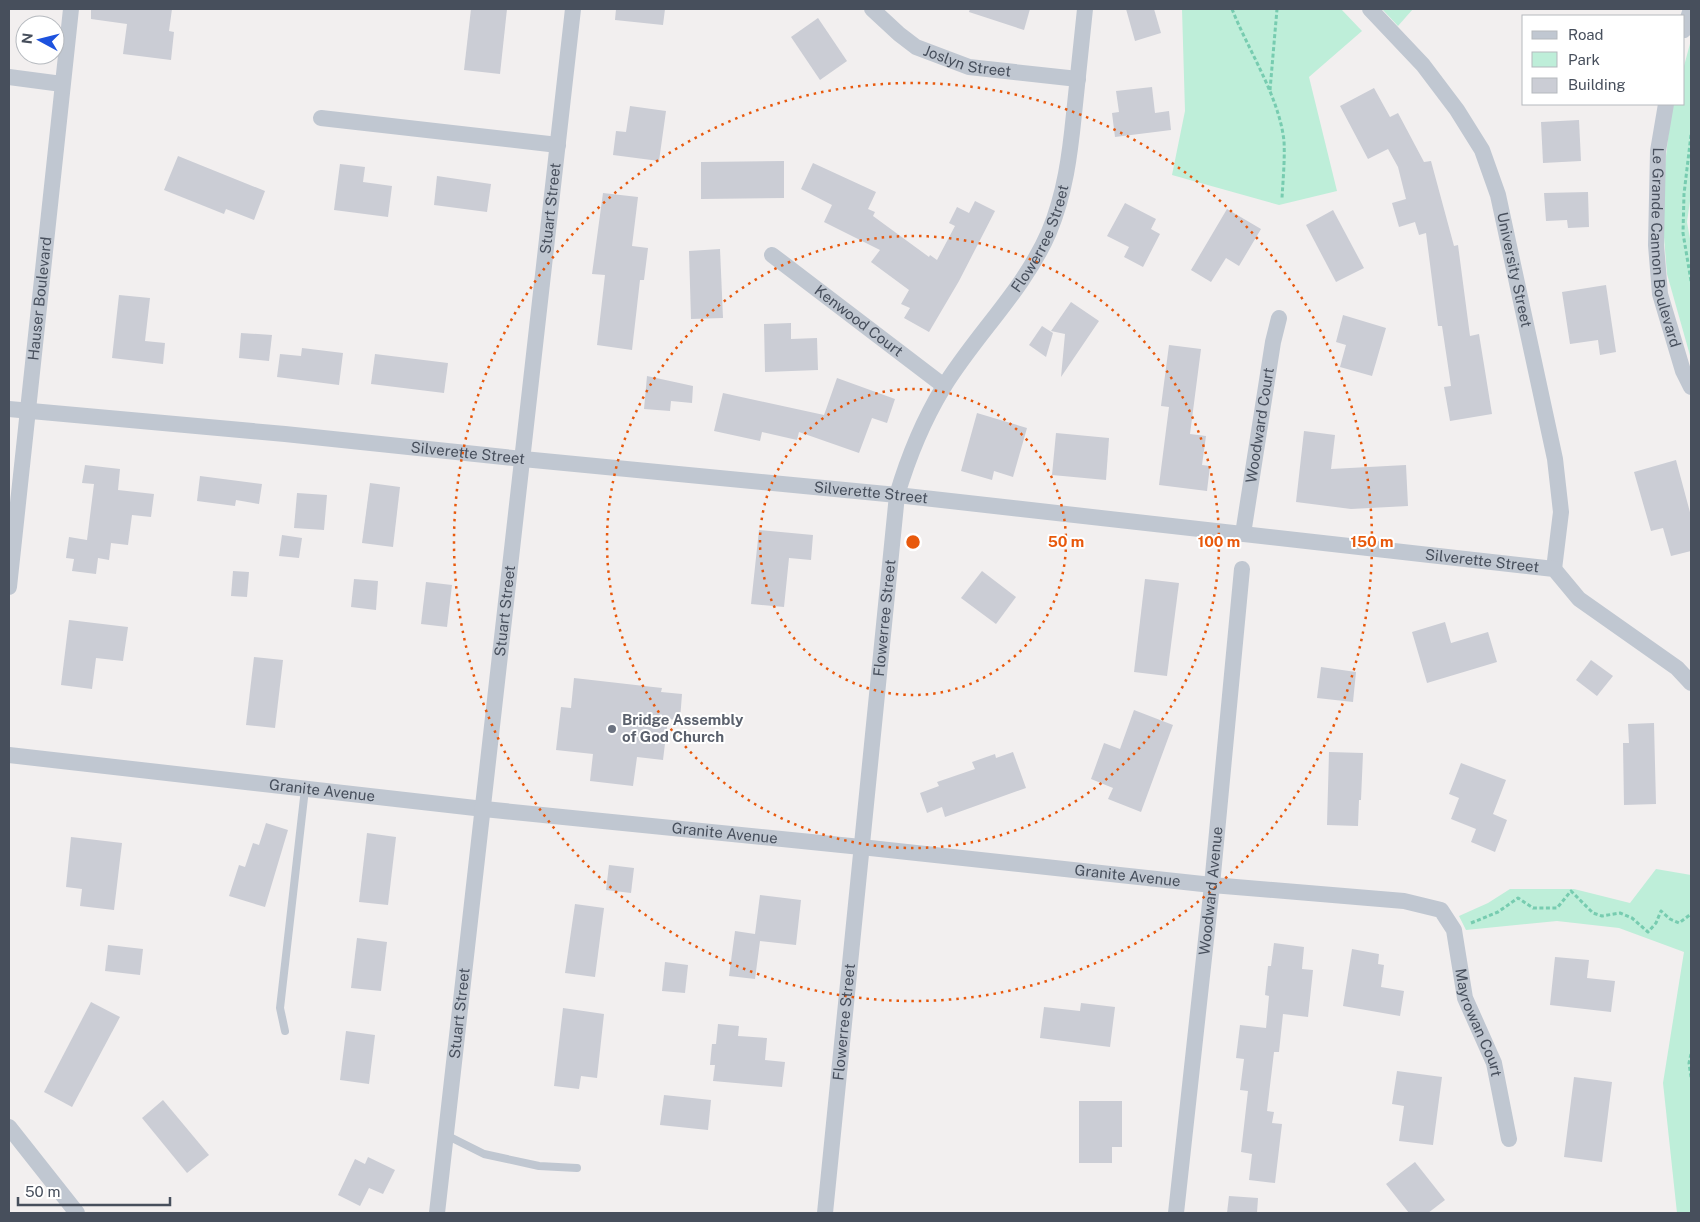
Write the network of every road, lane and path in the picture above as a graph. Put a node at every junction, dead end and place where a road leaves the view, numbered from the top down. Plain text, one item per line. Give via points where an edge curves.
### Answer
1 (71, 9) edge
2 (573, 9) edge
3 (872, 9) edge
4 (1085, 9) edge
5 (1232, 9) edge
6 (1277, 9) edge
7 (1370, 9) edge
8 (1691, 9) edge
9 (1685, 27) edge
10 (9, 78) edge
11 (1078, 79) junction
12 (62, 84) junction
13 (1270, 92) junction
14 (1666, 105) edge
15 (321, 118) dead end
16 (1691, 134) edge
17 (558, 145) junction
18 (1282, 198) dead end
19 (772, 255) dead end
20 (1691, 281) edge
21 (1280, 318) dead end
22 (944, 386) junction
23 (1691, 387) edge
24 (9, 409) edge
25 (28, 411) junction
26 (523, 459) junction
27 (897, 495) junction
28 (1243, 534) junction
29 (1242, 569) dead end
30 (1554, 569) junction
31 (9, 587) edge
32 (1691, 683) edge
33 (9, 755) edge
34 (305, 789) junction
35 (484, 809) junction
36 (861, 847) junction
37 (1212, 885) junction
38 (1442, 910) joint
39 (1691, 914) edge
40 (1454, 930) junction
41 (285, 1031) dead end
42 (1691, 1054) edge
43 (1691, 1077) edge
44 (9, 1127) edge
45 (446, 1135) junction
46 (1509, 1139) dead end
47 (577, 1168) dead end
48 (77, 1213) edge
49 (437, 1213) edge
50 (825, 1213) edge
51 (1176, 1213) edge

1 - 12 street, Hauser Boulevard
2 - 17 street, Stuart Street
3 - 11 street, Joslyn Street via 916,47 969,68
4 - 11 street, Flowerree Street
5 - 13 path
6 - 13 path
7 - 30 street, University Street via 1423,65 1457,110 1482,150 1498,195 1556,459 1561,512
8 - 9 street
10 - 12 street
11 - 22 street, Flowerree Street via 1068,168 1059,206 1048,233 1028,272
12 - 25 street, Hauser Boulevard
13 - 18 path via 1284,142
14 - 23 street, Le Grande Cannon Boulevard via 1658,151 1656,245 1660,294 1683,371
15 - 17 street
16 - 20 path via 1683,233
17 - 26 street, Stuart Street
19 - 22 street, Kenwood Court
21 - 28 street, Woodward Court via 1273,342
22 - 27 street, Flowerree Street via 926,418
24 - 25 street, Silverette Street
25 - 26 street, Silverette Street
25 - 31 street, Hauser Boulevard
26 - 27 street, Silverette Street
26 - 35 street, Stuart Street
27 - 28 street, Silverette Street
27 - 36 street, Flowerree Street
28 - 30 street, Silverette Street
29 - 37 street, Woodward Avenue
30 - 32 street, Silverette Street via 1579,599 1670,663
33 - 34 street, Granite Avenue
34 - 35 street, Granite Avenue
34 - 41 lane via 280,1008
35 - 36 street, Granite Avenue
35 - 45 street, Stuart Street
36 - 37 street, Granite Avenue
36 - 50 street, Flowerree Street
37 - 38 street, Granite Avenue via 1404,901
37 - 51 street, Woodward Avenue
38 - 40 street, Mayrowan Court
39 - 40 path via 1679,923 1661,911 1648,932 1632,918 1620,913 1602,916 1593,913 1571,891 1557,908 1534,908 1518,898 1498,912
40 - 46 street, Mayrowan Court via 1465,998 1494,1062
42 - 43 path
44 - 48 street
45 - 47 lane via 484,1154 539,1166
45 - 49 street, Stuart Street

